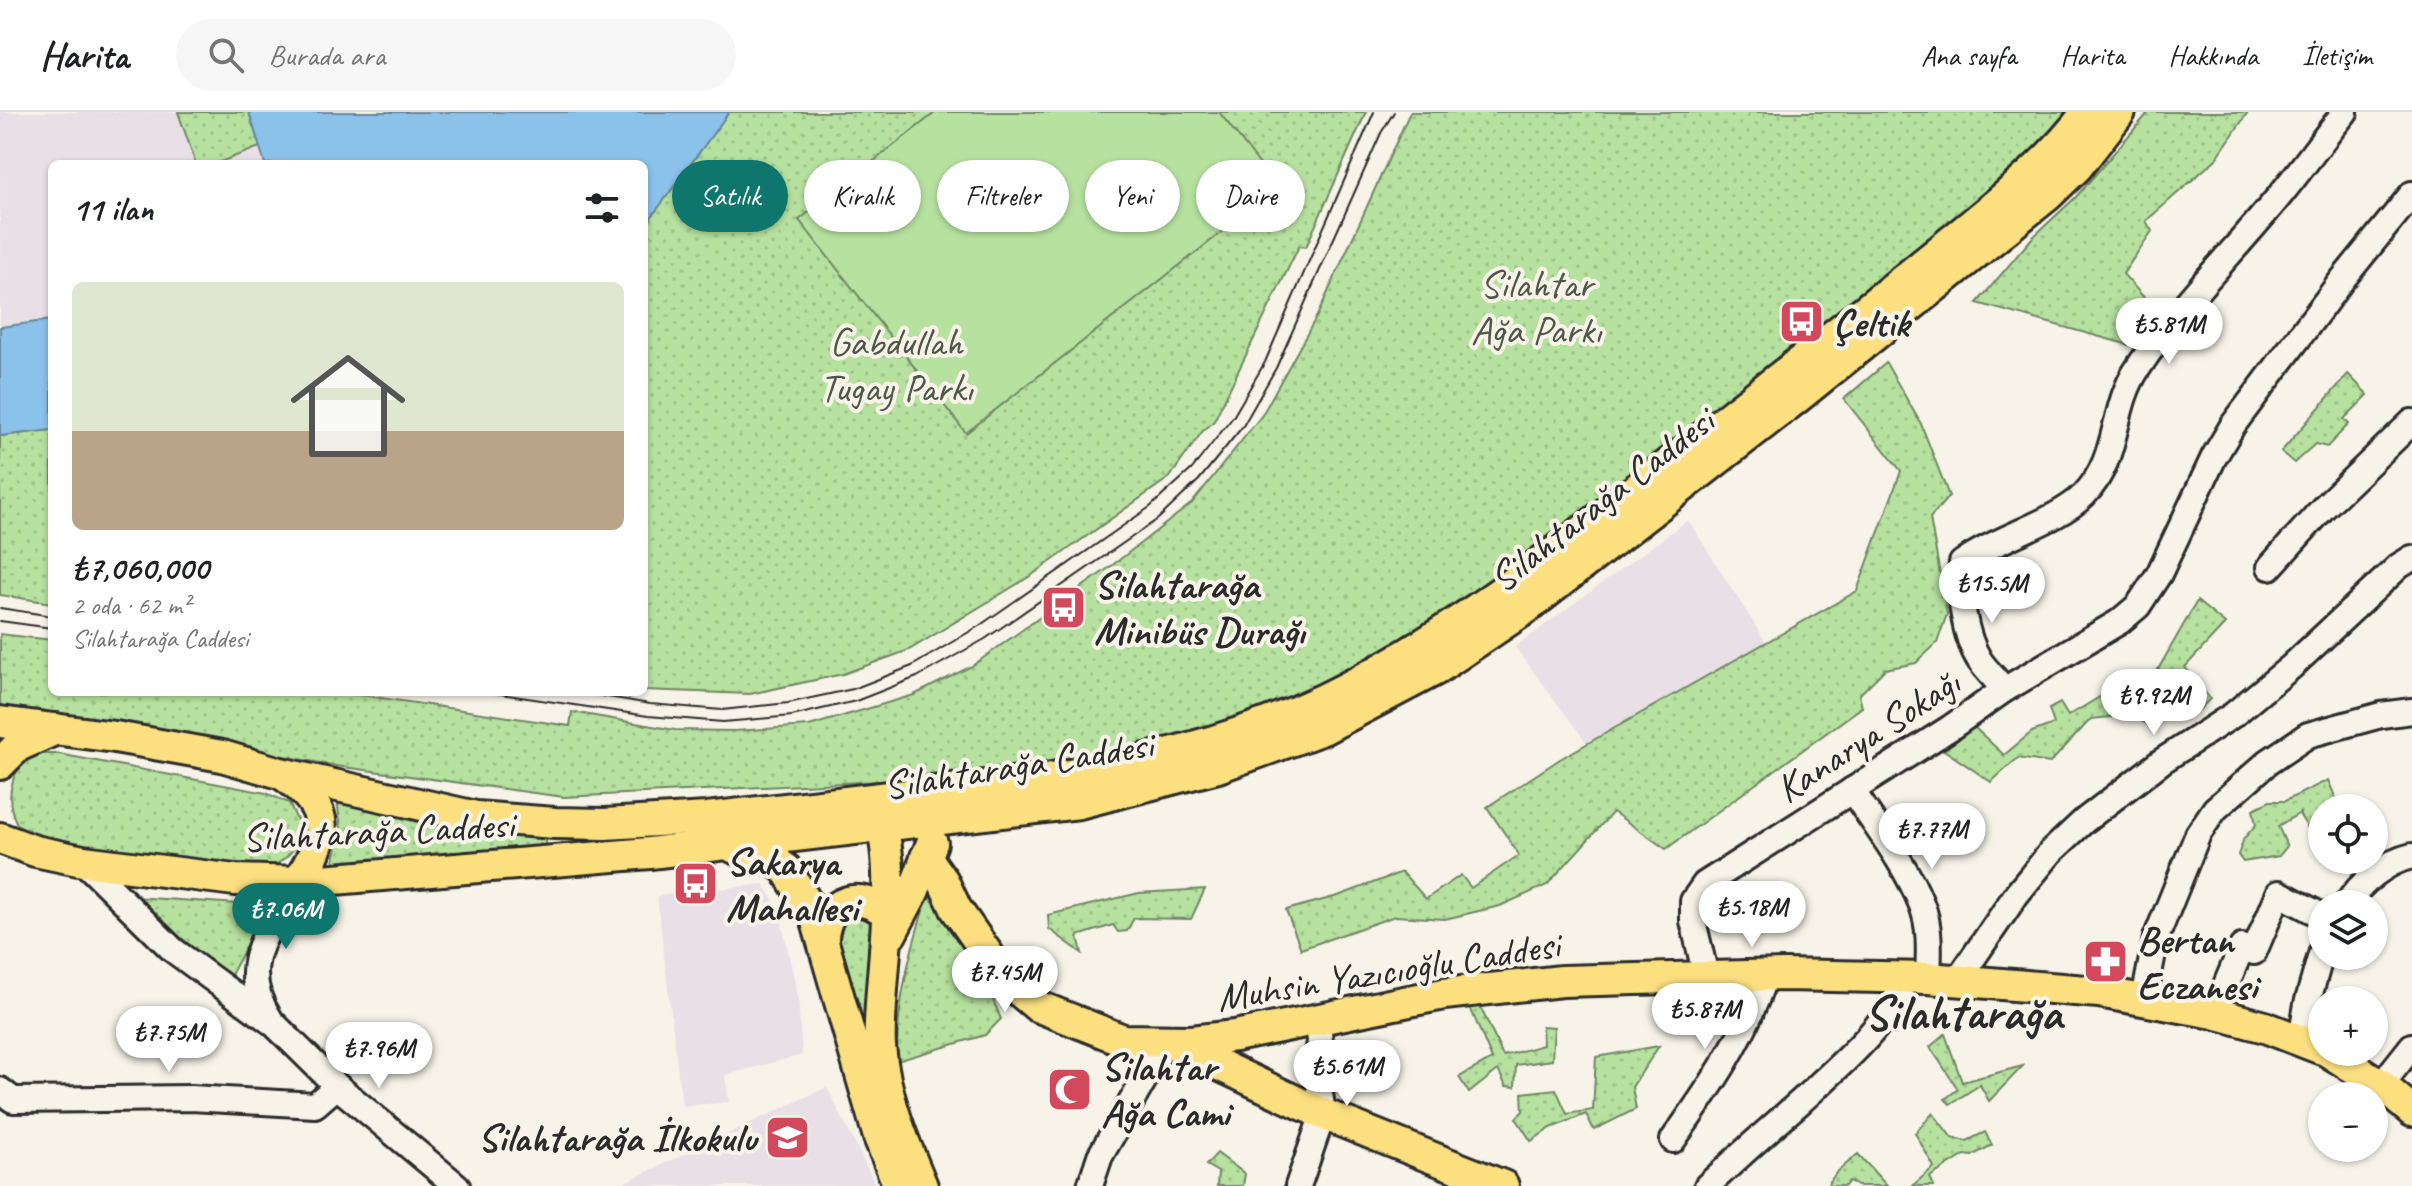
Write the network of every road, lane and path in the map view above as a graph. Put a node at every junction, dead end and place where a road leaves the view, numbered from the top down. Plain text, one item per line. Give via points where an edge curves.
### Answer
1 (2087, 112) edge
2 (2120, 112) edge
3 (2345, 112) edge
4 (2412, 194) edge
5 (2412, 422) edge
6 (2412, 558) edge
7 (2270, 567) dead end
8 (2004, 690) junction
9 (2412, 711) edge
10 (0, 722) edge
11 (58, 729) junction
12 (0, 764) edge
13 (280, 773) junction
14 (1852, 790) junction
15 (859, 801) junction
16 (950, 819) junction
17 (0, 821) edge
18 (882, 827) junction
19 (0, 838) edge
20 (719, 844) junction
21 (35, 851) junction
22 (2412, 856) edge
23 (926, 857) junction
24 (83, 861) junction
25 (298, 882) junction
26 (2357, 890) edge
27 (2308, 909) edge
28 (888, 914) junction
29 (823, 937) junction
30 (885, 946) junction
31 (1706, 976) junction
32 (1765, 976) junction
33 (1931, 978) junction
34 (2144, 999) junction
35 (2214, 1013) junction
36 (1318, 1020) junction
37 (274, 1024) junction
38 (1167, 1040) junction
39 (2308, 1043) edge
40 (2412, 1046) edge
41 (2351, 1066) edge
42 (2376, 1082) edge
43 (2383, 1082) edge
44 (337, 1086) junction
45 (0, 1090) edge
46 (2388, 1091) edge
47 (2412, 1111) edge
48 (1323, 1114) junction
49 (1673, 1140) dead end
50 (457, 1186) edge
51 (899, 1186) edge
52 (922, 1186) edge
53 (1090, 1186) edge
54 (1298, 1186) edge
55 (1503, 1186) edge
56 (1707, 1186) edge

1 - 15 main road, Silahtarağa Caddesi via 2041,165 1882,298 1527,573 1384,669 1276,719 1168,753 1046,779
2 - 16 main road, Silahtarağa Caddesi via 2077,167 1955,272 1550,590 1435,670 1323,729 1218,767 1079,803
3 - 8 street via 2136,369 2099,477 2082,498 1962,563 1959,582 1969,631 1979,659
4 - 8 street, Kanarya Sokağı via 2233,425 2138,606
5 - 7 street
6 - 33 street via 2233,715 2084,821
8 - 14 street, Kanarya Sokağı
9 - 34 street via 2308,735 2215,809 2198,834 2156,938
10 - 11 main road, Silahtarağa Caddesi
11 - 12 main road via 18,746
11 - 13 main road, Silahtarağa Caddesi via 222,756
13 - 15 main road, Silahtarağa Caddesi via 476,817 555,823 637,823
13 - 25 main road via 310,796 320,821 317,851
14 - 31 street, Kanarya Sokağı via 1705,884 1693,901 1693,921
14 - 33 street via 1923,906
15 - 18 main road via 875,812
16 - 18 main road, Silahtarağa Caddesi
16 - 23 main road
17 - 21 main road
18 - 20 main road, Silahtarağa Caddesi
18 - 28 main road
19 - 21 main road, Silahtarağa Caddesi
20 - 25 main road, Silahtarağa Caddesi
20 - 29 main road via 763,856 786,869
21 - 24 main road, Silahtarağa Caddesi
22 - 26 street via 2379,871
23 - 30 main road
23 - 38 main road, Muhsin Yazıcıoğlu Caddesi via 1005,979 1037,1006 1123,1040
24 - 25 main road, Silahtarağa Caddesi via 235,880
24 - 37 street via 173,950
25 - 37 street via 257,952 253,973 258,999
27 - 35 street via 2279,893 2254,952 2242,947
28 - 29 main road via 868,901 848,901 828,917
28 - 30 main road
29 - 51 main road via 879,1137
30 - 52 main road via 879,1022 883,1074
31 - 32 main road, Muhsin Yazıcıoğlu Caddesi
31 - 36 main road, Muhsin Yazıcıoğlu Caddesi via 1537,983 1444,994
32 - 33 main road, Muhsin Yazıcıoğlu Caddesi
32 - 49 street via 1753,1014 1720,1074
33 - 34 main road, Muhsin Yazıcıoğlu Caddesi
33 - 56 street via 1897,1001 1831,1074
34 - 35 main road, Muhsin Yazıcıoğlu Caddesi
35 - 39 main road, Muhsin Yazıcıoğlu Caddesi
36 - 38 main road, Muhsin Yazıcıoğlu Caddesi via 1235,1036
36 - 48 street via 1316,1065
37 - 44 street
38 - 48 main road
38 - 53 street via 1100,1156
40 - 43 street
41 - 42 main road
44 - 45 street via 315,1105 191,1098 13,1100
44 - 50 street
46 - 47 main road
48 - 54 street
48 - 55 main road

